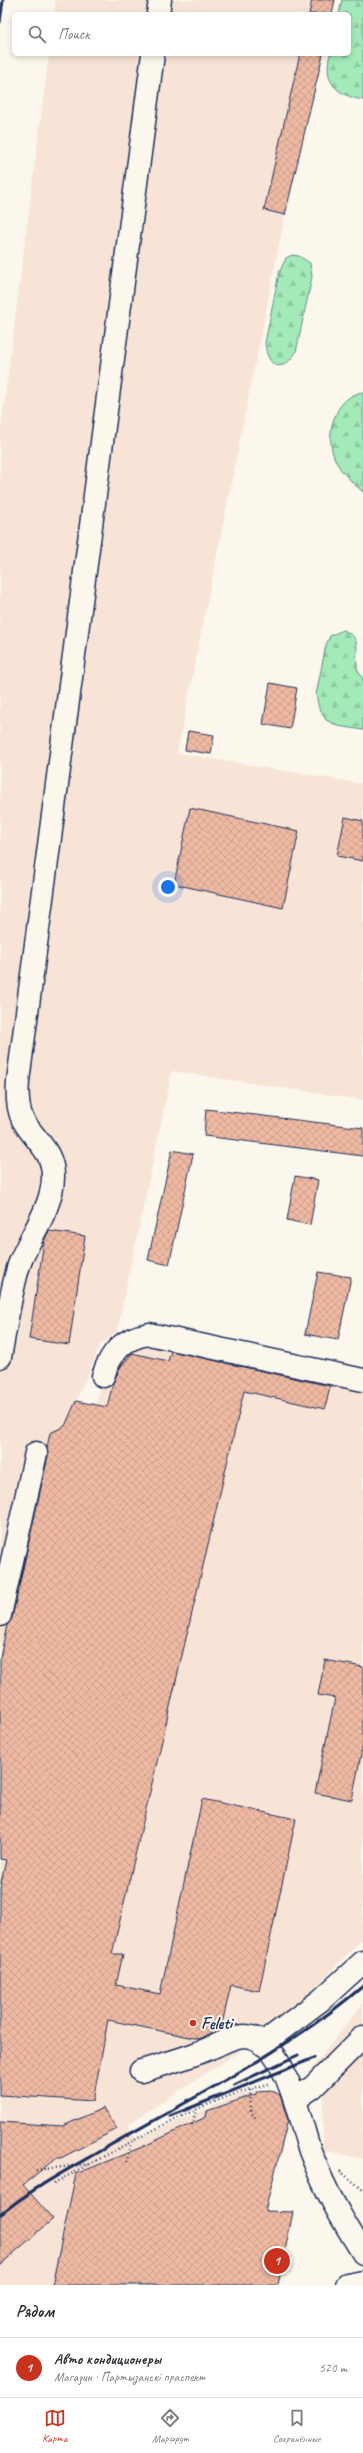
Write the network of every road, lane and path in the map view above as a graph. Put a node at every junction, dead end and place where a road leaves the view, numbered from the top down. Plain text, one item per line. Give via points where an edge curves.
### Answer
1 (160, 0) edge
2 (158, 12) edge
3 (153, 56) edge
4 (0, 1356) edge
5 (103, 1376) dead end
6 (363, 1380) edge
7 (36, 1453) dead end
8 (0, 1614) edge
9 (363, 1962) edge
10 (363, 2036) edge
11 (262, 2044) junction
12 (141, 2071) dead end
13 (250, 2090) junction
14 (296, 2099) junction
15 (196, 2111) junction
16 (256, 2118) dead end
17 (192, 2125) dead end
18 (130, 2144) junction
19 (126, 2162) dead end
20 (92, 2164) junction
21 (339, 2169) dead end
22 (36, 2170) dead end
23 (54, 2183) dead end
24 (363, 2190) edge
25 (363, 2253) edge
26 (363, 2282) edge
27 (347, 2285) edge

1 - 2 street
3 - 4 street via 18,1081 19,1108 23,1119 48,1152 52,1165 52,1188 13,1287
5 - 6 street via 114,1351 136,1336 149,1334
7 - 8 street
9 - 11 street via 321,2000
10 - 14 street via 313,2087
11 - 12 street via 252,2037 233,2038 209,2049
11 - 14 street via 280,2064
13 - 14 path via 269,2084
13 - 15 path
13 - 16 path via 251,2112
14 - 25 street via 309,2148 320,2175
15 - 17 path
15 - 18 path
18 - 19 path
18 - 20 path
20 - 22 path
20 - 23 path
21 - 24 path
26 - 27 street

